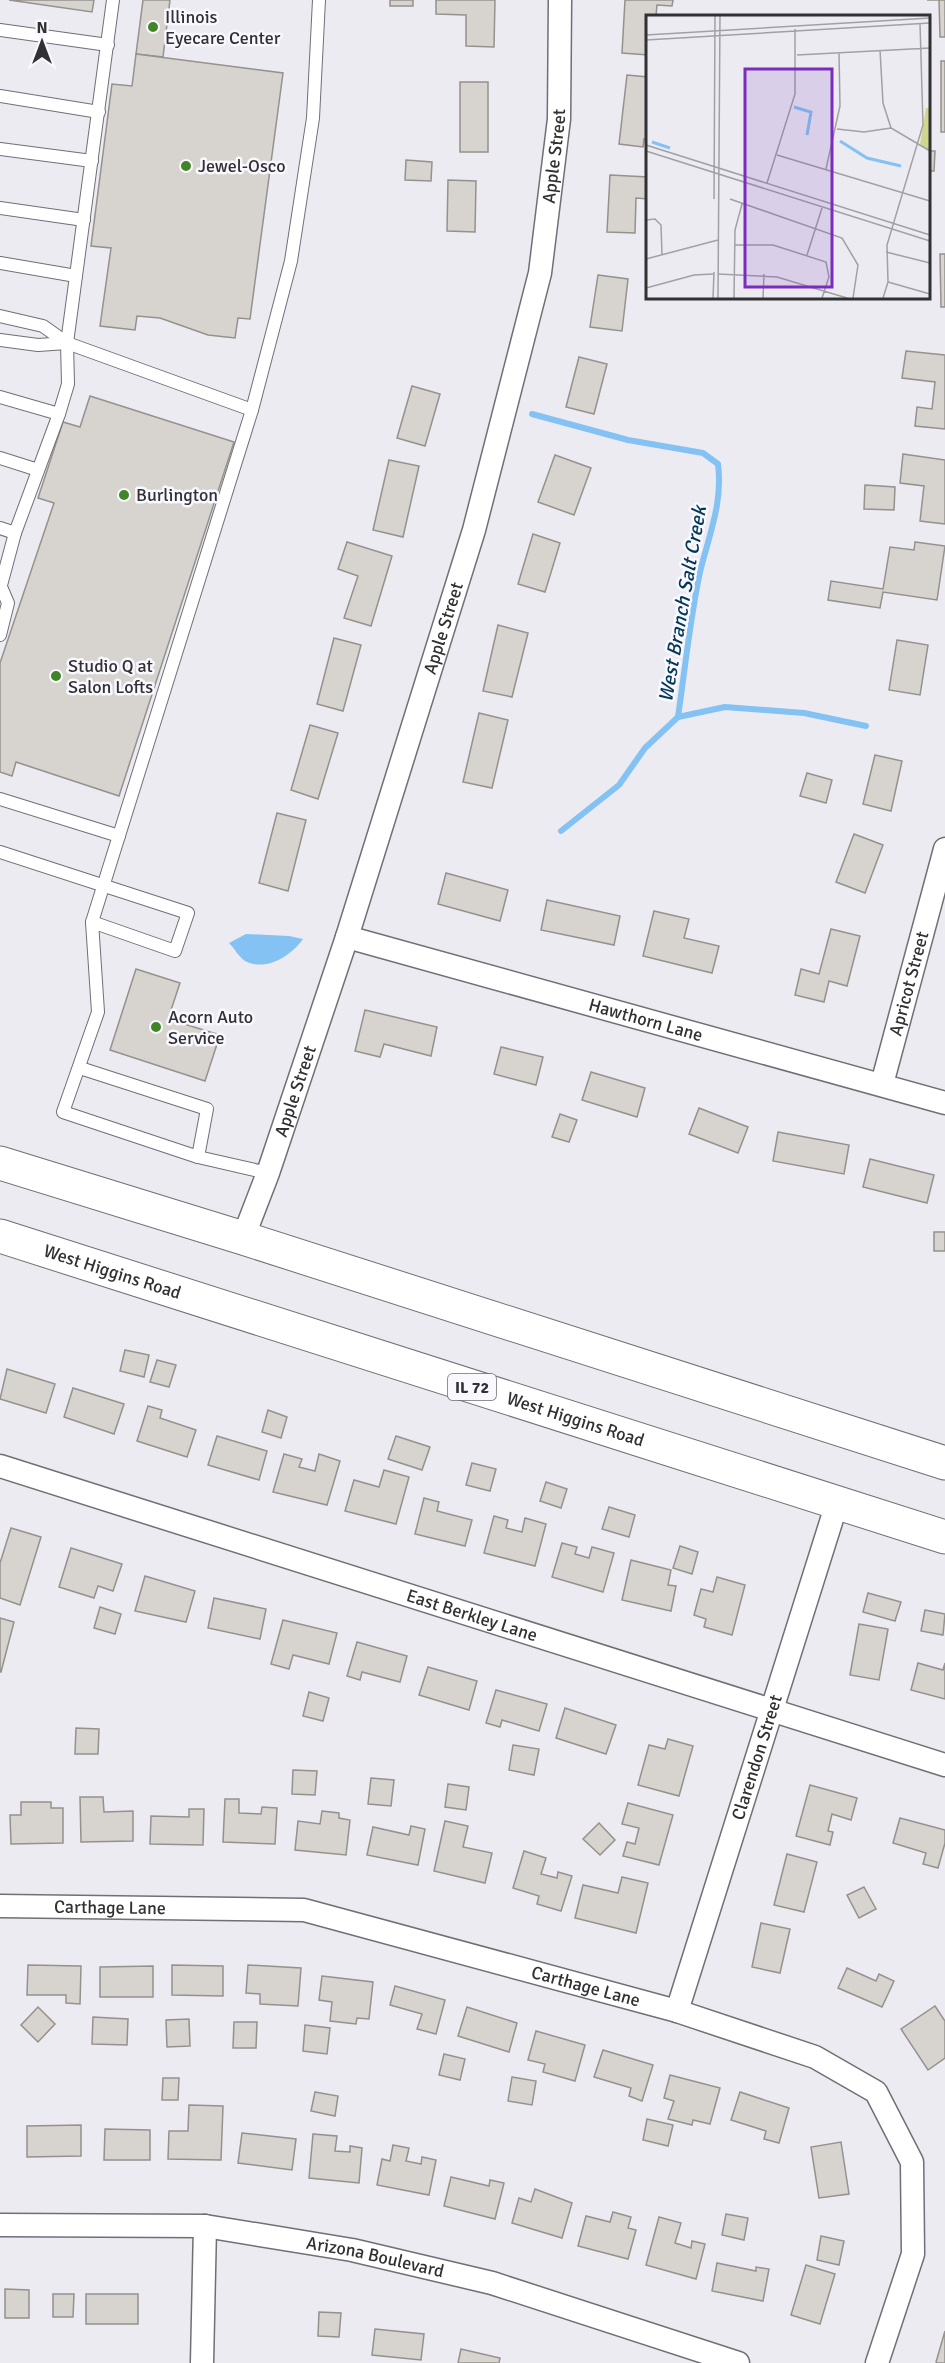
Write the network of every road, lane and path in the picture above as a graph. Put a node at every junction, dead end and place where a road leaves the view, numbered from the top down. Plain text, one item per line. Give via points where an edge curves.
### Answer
1 (112, 0) edge
2 (319, 0) edge
3 (560, 0) edge
4 (0, 30) edge
5 (108, 45) junction
6 (0, 96) edge
7 (99, 112) junction
8 (0, 149) edge
9 (92, 161) junction
10 (0, 208) edge
11 (84, 220) junction
12 (0, 263) edge
13 (76, 276) junction
14 (0, 316) edge
15 (0, 340) edge
16 (67, 343) junction
17 (0, 397) edge
18 (252, 410) junction
19 (59, 414) junction
20 (0, 458) edge
21 (38, 470) junction
22 (0, 528) edge
23 (15, 533) junction
24 (1, 589) edge
25 (0, 635) edge
26 (0, 799) edge
27 (119, 836) junction
28 (945, 849) edge
29 (0, 852) edge
30 (103, 885) junction
31 (92, 922) junction
32 (347, 937) junction
33 (80, 1068) junction
34 (882, 1084) junction
35 (945, 1103) edge
36 (198, 1157) junction
37 (0, 1163) edge
38 (268, 1173) junction
39 (0, 1236) edge
40 (243, 1238) junction
41 (945, 1463) edge
42 (0, 1466) edge
43 (837, 1503) junction
44 (945, 1537) edge
45 (772, 1711) junction
46 (945, 1765) edge
47 (0, 1906) edge
48 (677, 2011) junction
49 (0, 2225) edge
50 (205, 2226) junction
51 (202, 2363) edge
52 (738, 2363) edge
53 (877, 2363) edge

1 - 5 lane
2 - 18 lane via 313,118 291,261
3 - 32 street, Apple Street via 559,119 540,273 474,530
4 - 5 lane
5 - 7 lane
6 - 7 lane
7 - 9 lane
8 - 9 lane
9 - 11 lane
10 - 11 lane
11 - 13 lane
12 - 13 lane
13 - 16 lane
14 - 16 lane via 43,326
15 - 16 lane via 38,345
16 - 18 lane
16 - 19 lane via 68,384
17 - 19 lane
18 - 27 lane
19 - 21 lane
20 - 21 lane
21 - 23 lane
22 - 23 lane
23 - 24 lane
24 - 25 lane via 8,603
26 - 27 lane
27 - 30 lane
28 - 34 street, Apricot Street
29 - 30 lane
30 - 31 lane
30 - 31 lane via 188,913 175,951
31 - 33 lane via 98,1012
32 - 34 street, Hawthorn Lane
32 - 38 street, Apple Street
33 - 36 lane via 207,1109
33 - 36 lane via 63,1112
34 - 35 street, Hawthorn Lane
36 - 38 lane
37 - 40 main road
38 - 40 street, Apple Street
39 - 43 main road, West Higgins Road / IL 72
40 - 41 main road
42 - 45 street, East Berkley Lane
43 - 44 main road, West Higgins Road / IL 72
43 - 45 street, Clarendon Street
45 - 46 street, East Berkley Lane
45 - 48 street, Clarendon Street
47 - 48 street, Carthage Lane via 304,1910
48 - 53 street, Carthage Lane via 815,2057 876,2092 912,2162 914,2254
49 - 50 street, Arizona Boulevard
50 - 51 street
50 - 52 street, Arizona Boulevard via 352,2250 492,2283

